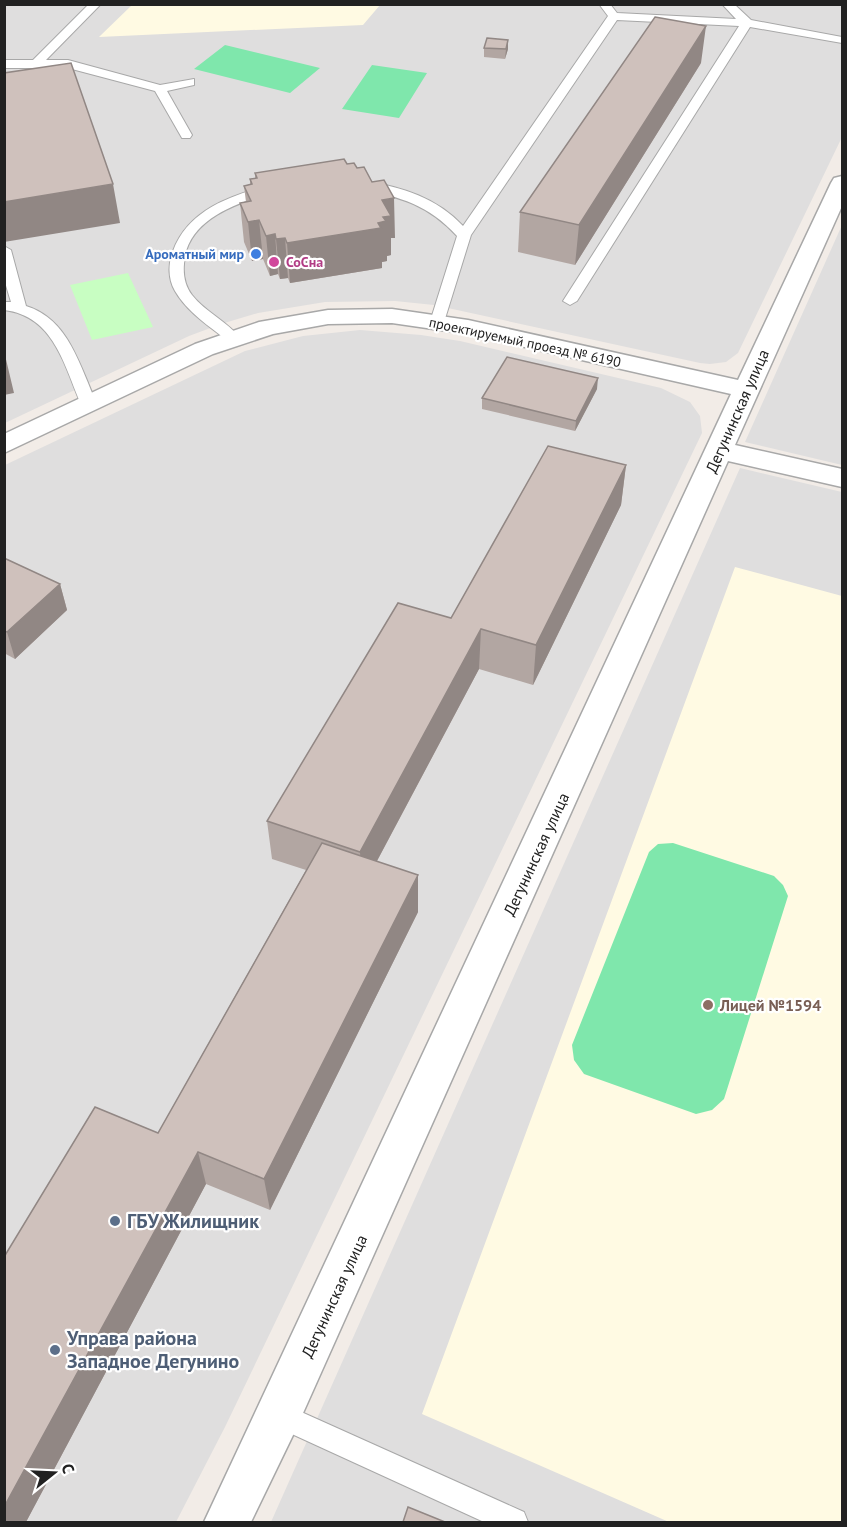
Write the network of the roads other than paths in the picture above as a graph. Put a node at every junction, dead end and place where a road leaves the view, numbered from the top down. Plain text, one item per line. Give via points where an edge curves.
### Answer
1 (96, 4) edge
2 (604, 4) edge
3 (727, 4) edge
4 (614, 16) junction
5 (747, 23) junction
6 (843, 40) edge
7 (4, 64) edge
8 (36, 64) junction
9 (190, 82) dead end
10 (159, 89) junction
11 (186, 135) dead end
12 (346, 182) edge
13 (843, 183) edge
14 (280, 186) edge
15 (464, 235) junction
16 (4, 250) edge
17 (570, 301) dead end
18 (12, 306) edge
19 (437, 322) junction
20 (233, 338) junction
21 (746, 390) junction
22 (89, 404) junction
23 (4, 444) edge
24 (719, 450) junction
25 (843, 478) edge
26 (279, 1415) junction
27 (226, 1522) edge
28 (514, 1522) edge

1 - 8 lane
2 - 4 lane
3 - 5 lane
4 - 5 lane
4 - 15 lane
5 - 6 lane
5 - 17 lane
7 - 8 lane
8 - 10 lane via 68,63
9 - 10 lane
10 - 11 lane
12 - 15 lane via 378,186 423,201 450,219
13 - 21 street, Дегунинская улица
14 - 20 lane via 220,207 196,224 180,244 175,266 181,291
15 - 19 lane
16 - 18 lane
18 - 22 lane via 48,323 62,344
19 - 20 street, проектируемый проезд № 6190 via 392,316 328,317 268,327
19 - 21 street, проектируемый проезд № 6190
20 - 22 street, проектируемый проезд № 6190
21 - 24 street, Дегунинская улица
22 - 23 street, проектируемый проезд № 6190
24 - 25 street
24 - 26 street, Дегунинская улица
26 - 27 street, Дегунинская улица
26 - 28 lane

